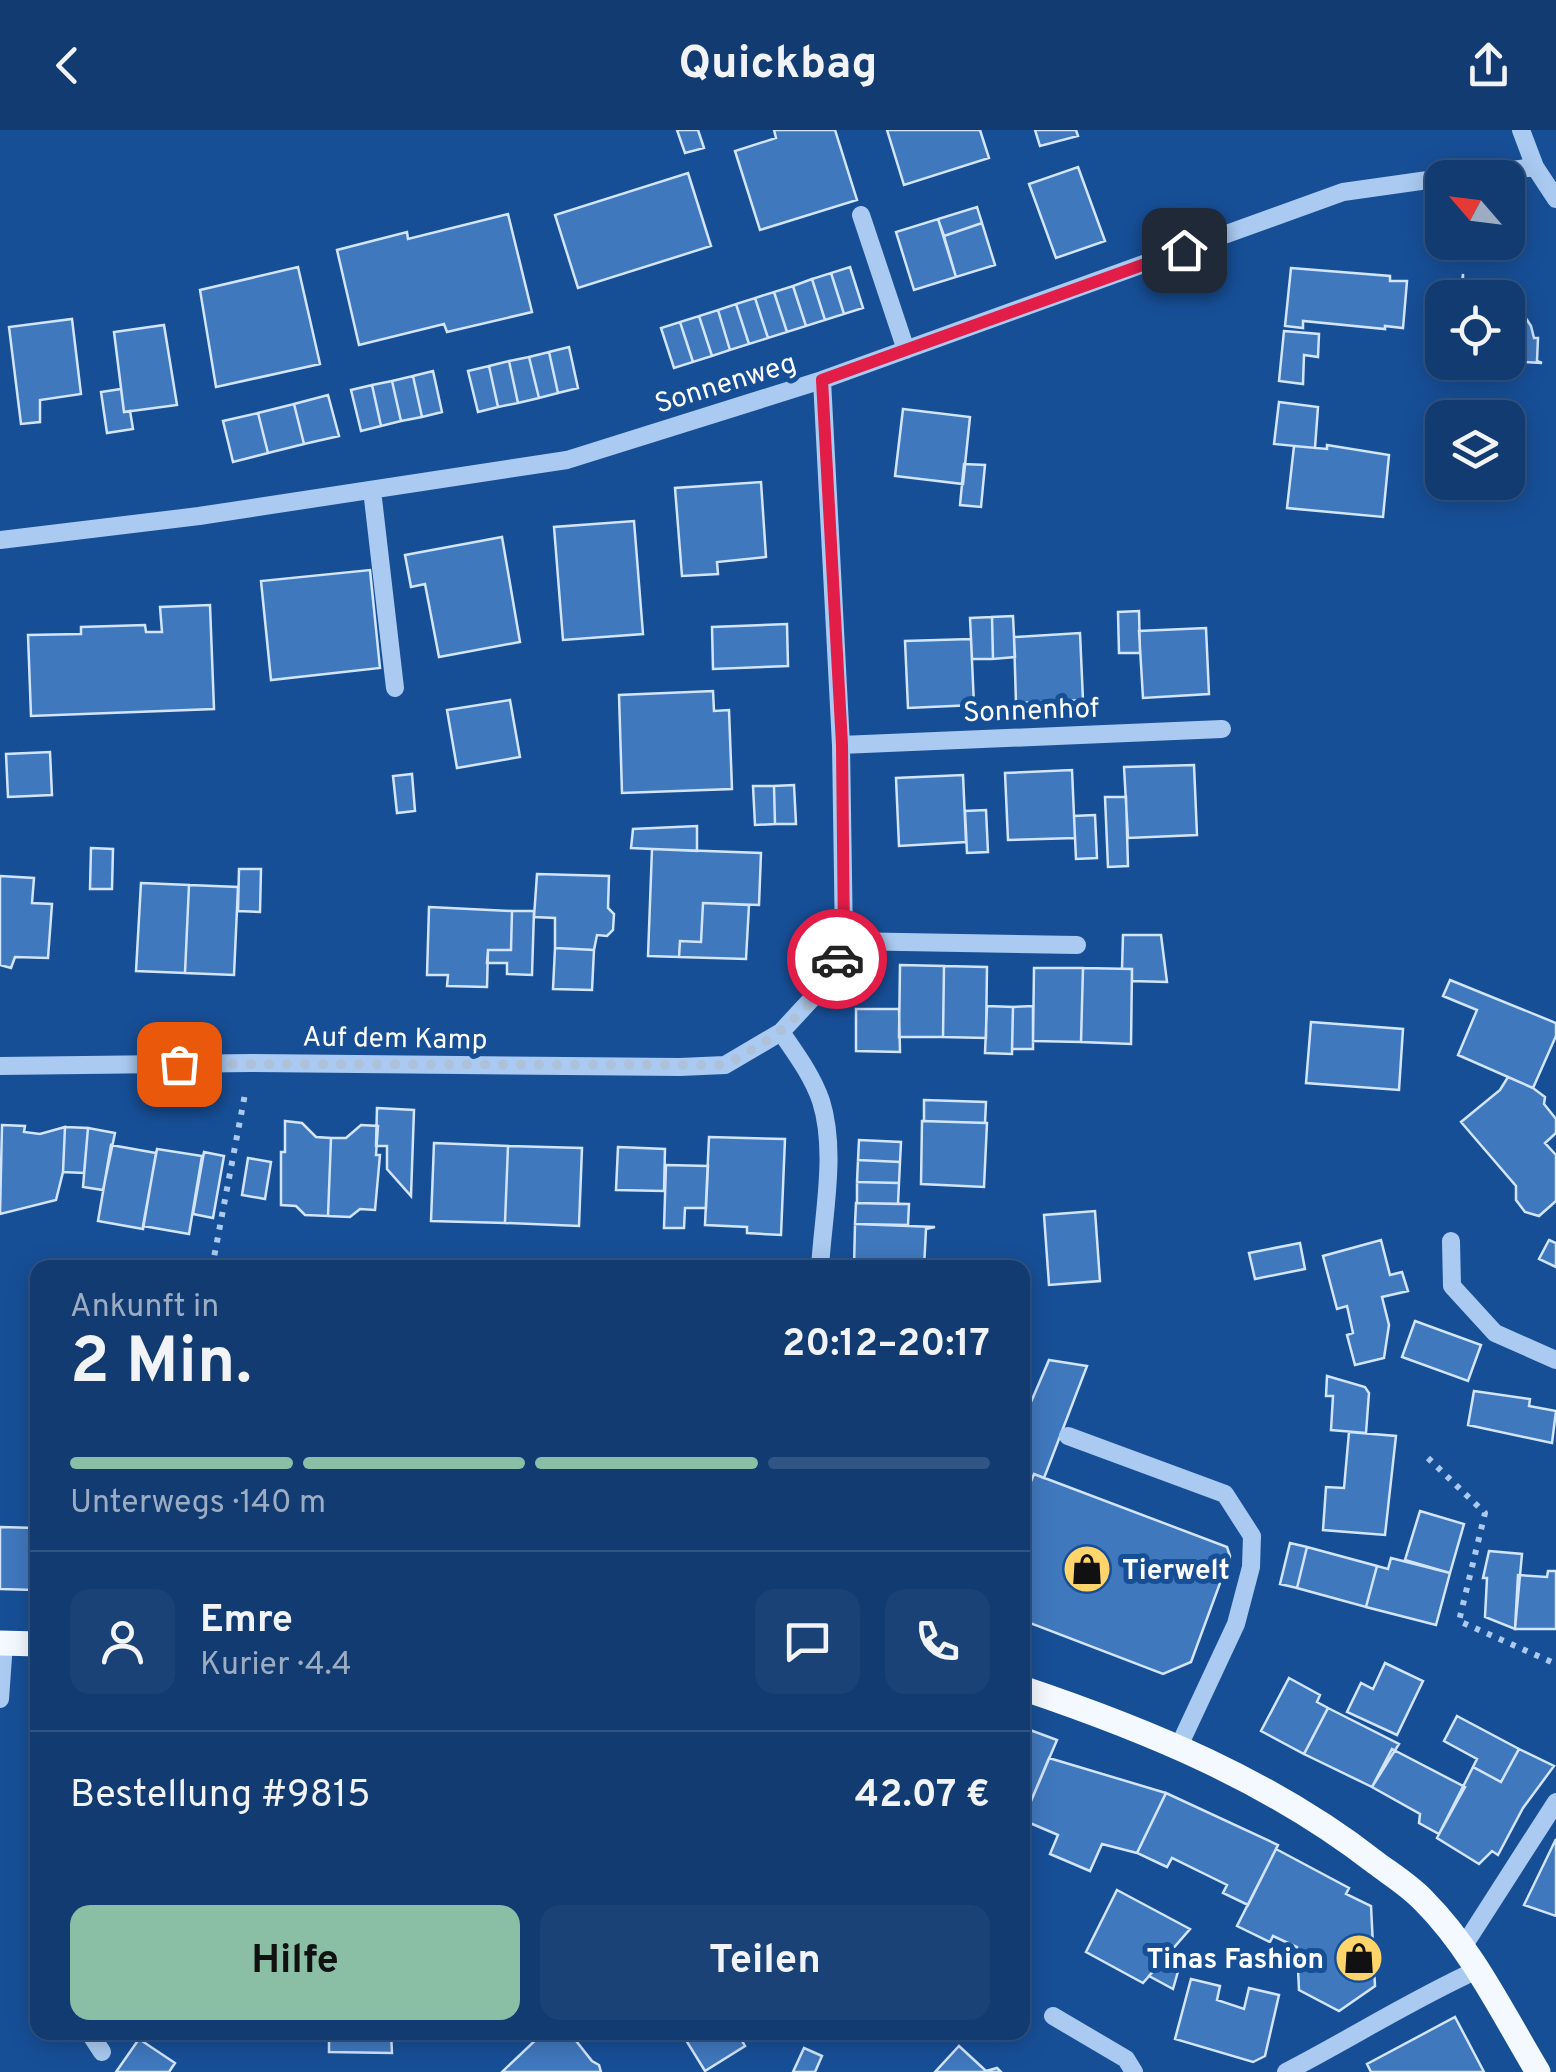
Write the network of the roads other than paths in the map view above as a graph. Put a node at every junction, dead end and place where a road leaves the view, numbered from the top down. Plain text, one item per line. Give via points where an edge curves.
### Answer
1 (1522, 130) edge
2 (1535, 168) junction
3 (1525, 169) edge
4 (1425, 180) edge
5 (1556, 199) edge
6 (861, 215) dead end
7 (906, 350) junction
8 (822, 380) junction
9 (372, 490) junction
10 (0, 540) edge
11 (395, 688) dead end
12 (1222, 729) dead end
13 (842, 745) junction
14 (844, 941) junction
15 (1076, 945) dead end
16 (781, 1032) junction
17 (0, 1066) edge
18 (1451, 1241) dead end
19 (821, 1260) edge
20 (1556, 1360) edge
21 (1068, 1436) dead end
22 (2, 1643) edge
23 (30, 1644) edge
24 (1030, 1691) edge
25 (0, 1699) edge
26 (1179, 1746) junction
27 (1556, 1802) edge
28 (1464, 1948) junction
29 (1477, 1970) junction
30 (1054, 2016) dead end
31 (94, 2040) edge
32 (102, 2052) dead end
33 (1134, 2072) edge
34 (1286, 2072) edge
35 (1538, 2072) edge

1 - 2 street
2 - 3 street
2 - 5 street
4 - 7 street, Sonnenweg via 1343,192
6 - 7 street
7 - 8 street, Sonnenweg
8 - 9 street, Sonnenweg via 567,460
8 - 13 street, Auf dem Kamp
9 - 10 street, Sonnenweg
9 - 11 street
12 - 13 street, Sonnenhof
13 - 14 street, Auf dem Kamp
14 - 15 street
14 - 16 street, Auf dem Kamp via 818,992
16 - 17 street, Auf dem Kamp via 725,1065
16 - 19 street via 822,1104 828,1145
18 - 20 street via 1452,1286 1495,1332
21 - 26 street via 1224,1494 1252,1536 1236,1624
22 - 23 main road
22 - 25 street
24 - 26 main road
26 - 28 main road via 1346,1840 1423,1899
27 - 28 street
28 - 29 main road
29 - 34 street
29 - 35 main road
30 - 33 street via 1126,2059
31 - 32 street

